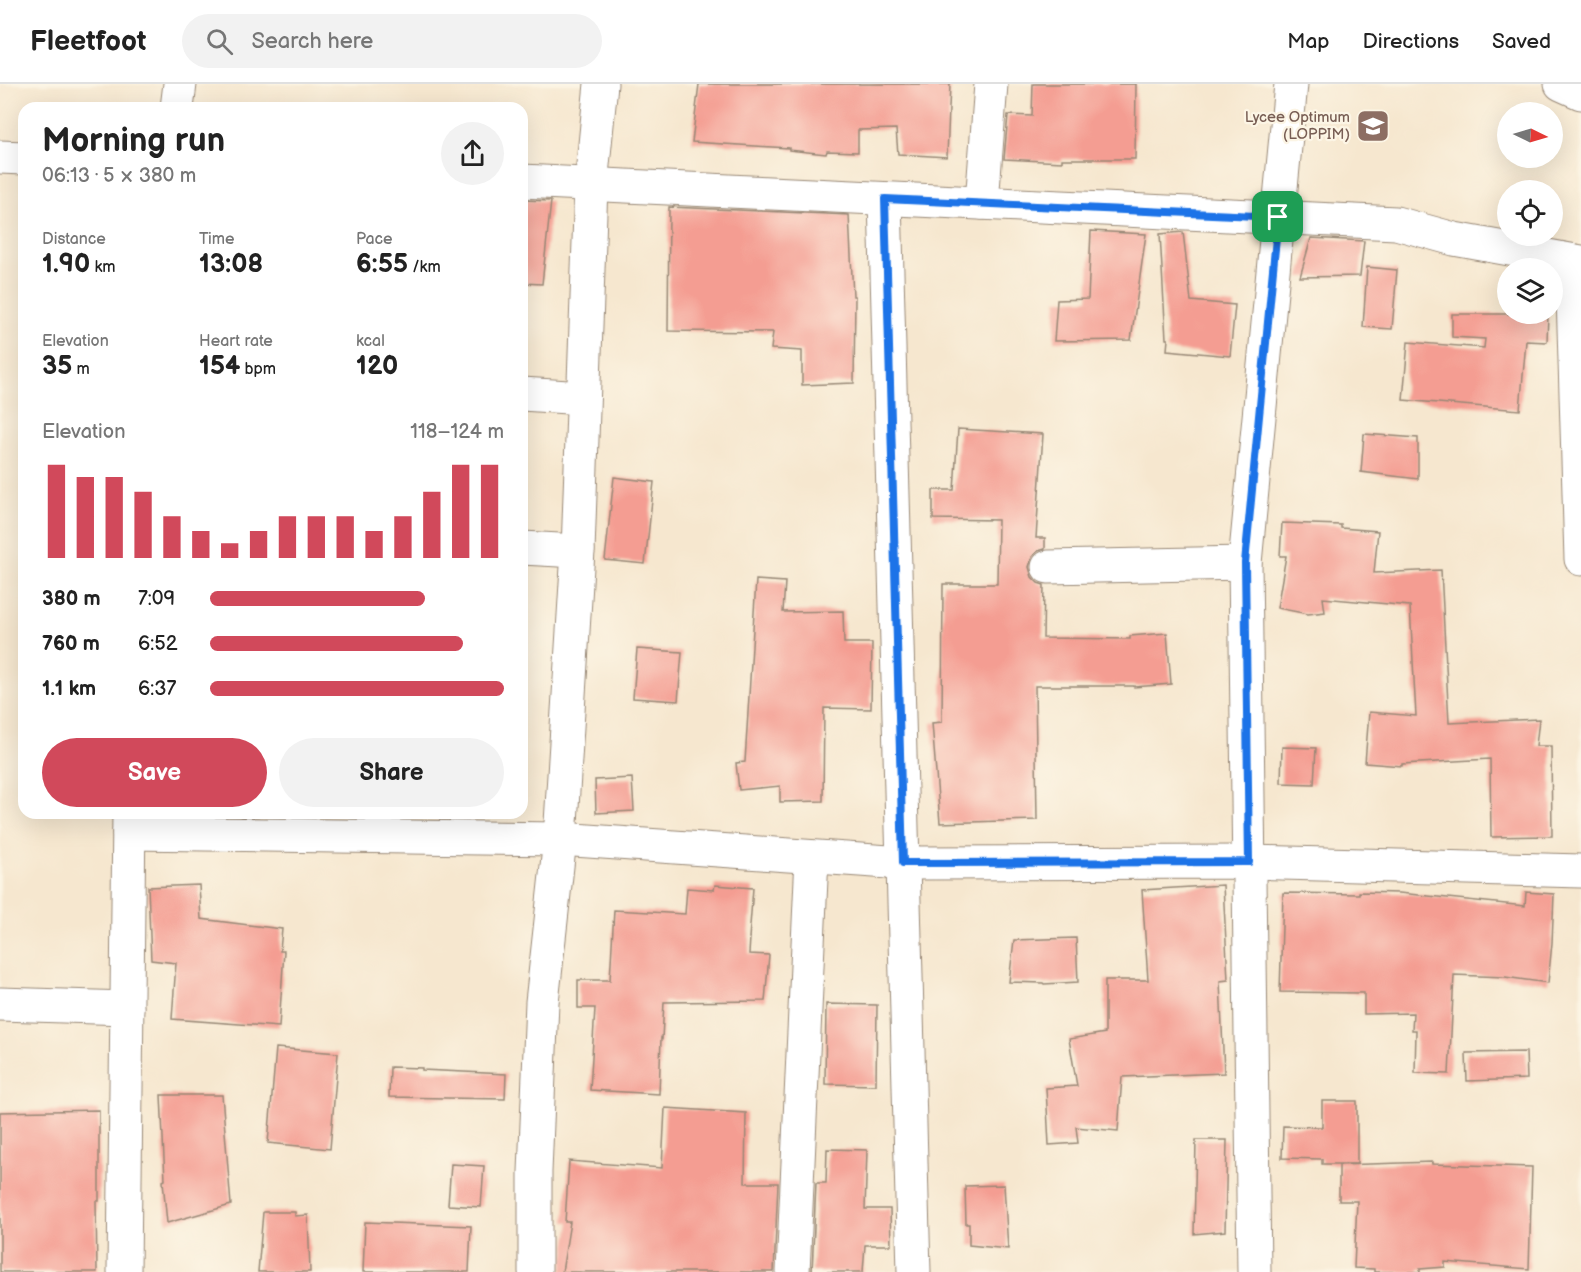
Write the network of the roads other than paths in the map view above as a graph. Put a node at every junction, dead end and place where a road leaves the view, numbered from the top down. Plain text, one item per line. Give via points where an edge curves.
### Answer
1 (180, 84) edge
2 (601, 84) edge
3 (991, 84) edge
4 (1291, 84) edge
5 (1561, 84) edge
6 (1581, 93) edge
7 (178, 102) edge
8 (0, 157) edge
9 (18, 158) edge
10 (528, 181) edge
11 (591, 184) junction
12 (885, 199) junction
13 (982, 203) junction
14 (1278, 217) junction
15 (1577, 262) edge
16 (528, 394) edge
17 (583, 399) junction
18 (528, 548) edge
19 (578, 551) junction
20 (1581, 559) edge
21 (1245, 563) junction
22 (1048, 567) dead end
23 (129, 823) edge
24 (560, 839) junction
25 (812, 856) junction
26 (1249, 862) junction
27 (903, 863) junction
28 (1581, 871) edge
29 (0, 1004) edge
30 (127, 1008) junction
31 (124, 1272) edge
32 (536, 1272) edge
33 (793, 1272) edge
34 (914, 1272) edge
35 (1254, 1272) edge

1 - 7 street
2 - 11 street
3 - 13 street
4 - 14 street
5 - 6 street
8 - 9 street
10 - 11 street
11 - 12 street
11 - 17 street
12 - 13 street
12 - 27 street
13 - 14 street
14 - 15 street via 1396,223 1454,239
14 - 21 street
15 - 20 street
16 - 17 street
17 - 19 street
18 - 19 street
19 - 24 street
21 - 22 street
21 - 26 street
23 - 24 street
23 - 30 street
24 - 25 street
24 - 32 street via 542,1002 535,1172
25 - 27 street
25 - 33 street
26 - 27 street
26 - 28 street
26 - 35 street
27 - 34 street
29 - 30 street
30 - 31 street

